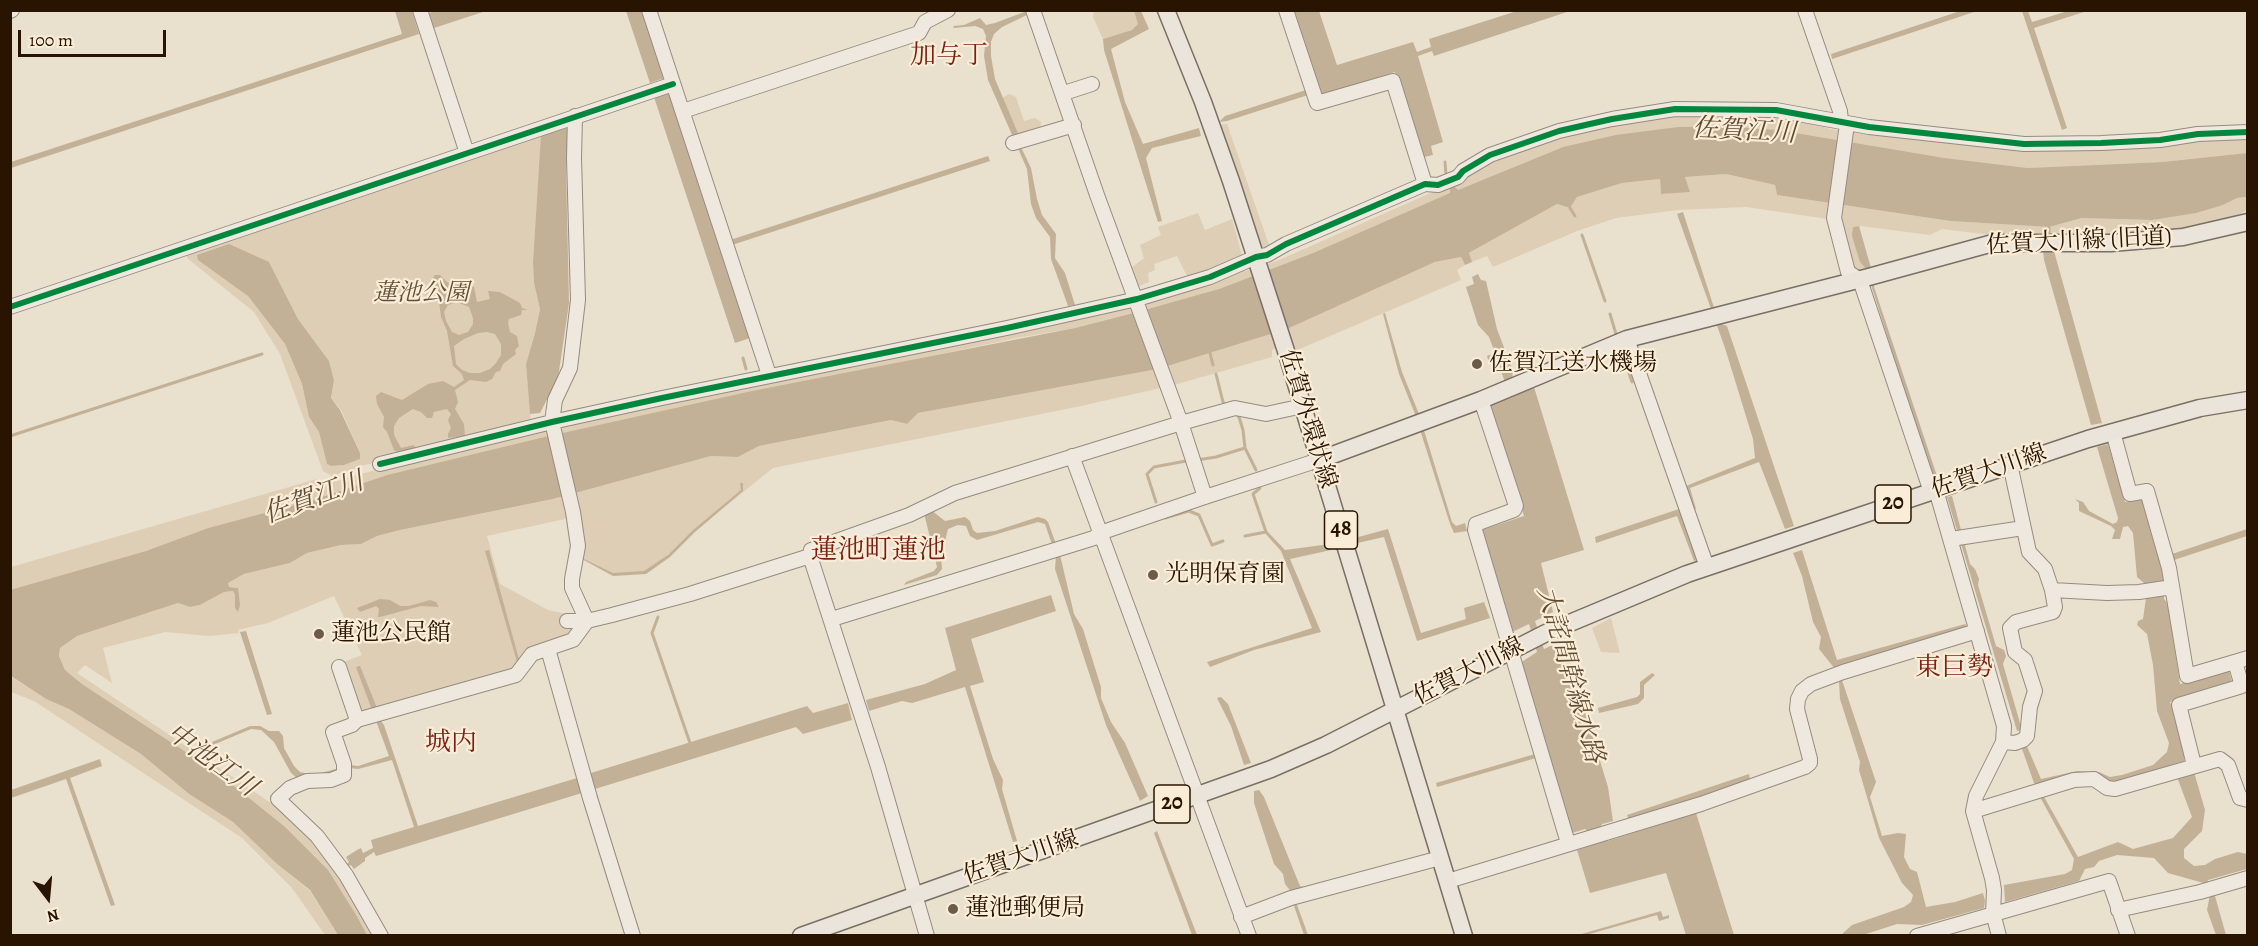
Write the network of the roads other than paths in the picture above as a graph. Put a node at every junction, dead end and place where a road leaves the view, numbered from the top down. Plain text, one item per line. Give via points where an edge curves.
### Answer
1 (420, 10) edge
2 (649, 10) edge
3 (948, 10) edge
4 (1166, 10) edge
5 (1286, 10) edge
6 (1805, 10) edge
7 (1034, 12) edge
8 (673, 84) junction
9 (1092, 84) dead end
10 (1064, 93) junction
11 (683, 111) junction
12 (575, 116) junction
13 (1844, 122) junction
14 (1074, 125) junction
15 (2247, 132) edge
16 (1018, 142) dead end
17 (467, 153) junction
18 (1425, 184) junction
19 (2247, 222) edge
20 (1257, 261) junction
21 (1867, 278) junction
22 (1138, 301) junction
23 (10, 307) edge
24 (1627, 339) junction
25 (769, 375) junction
26 (1481, 400) junction
27 (2247, 400) edge
28 (1303, 406) junction
29 (1181, 423) junction
30 (552, 424) junction
31 (2113, 432) junction
32 (1072, 456) junction
33 (1319, 460) junction
34 (380, 464) dead end
35 (2010, 464) junction
36 (1933, 491) junction
37 (1205, 497) junction
38 (2023, 528) junction
39 (1101, 533) junction
40 (1951, 539) junction
41 (810, 556) junction
42 (1707, 567) junction
43 (2172, 587) junction
44 (2052, 590) junction
45 (832, 620) junction
46 (567, 621) dead end
47 (586, 621) junction
48 (1977, 631) junction
49 (548, 649) junction
50 (1510, 650) junction
51 (2241, 660) edge
52 (339, 667) dead end
53 (1396, 710) junction
54 (357, 720) junction
55 (2003, 742) junction
56 (2194, 765) junction
57 (1197, 796) junction
58 (2247, 800) edge
59 (1973, 811) junction
60 (1568, 843) junction
61 (1440, 858) junction
62 (2247, 878) edge
63 (1448, 881) junction
64 (914, 895) junction
65 (2118, 910) junction
66 (1993, 913) junction
67 (1241, 917) junction
68 (381, 936) edge
69 (633, 936) edge
70 (801, 936) edge
71 (927, 936) edge
72 (1249, 936) edge
73 (1464, 936) edge
74 (1917, 936) edge
75 (1999, 936) edge
76 (2128, 936) edge

1 - 17 street
2 - 8 street
3 - 11 street via 925,22 919,33
4 - 20 main road, 佐賀外環状線 / 48 via 1203,102
5 - 18 street via 1317,103 1393,81
6 - 13 street
7 - 10 street
8 - 11 street
8 - 12 street
9 - 10 street
10 - 14 street
11 - 25 street
12 - 17 street
12 - 30 street via 578,300 570,368 555,400
13 - 15 street via 2024,144 2160,140
13 - 18 street via 1776,110 1675,109 1558,131 1490,155 1458,177 1438,185
13 - 21 street via 1833,218 1848,272
14 - 16 street
14 - 22 street
17 - 23 street
18 - 20 street via 1286,244
19 - 21 main road, 佐賀大川線 (旧道) via 2182,237 2111,243 1993,243
20 - 22 street
20 - 28 main road, 佐賀外環状線 / 48
21 - 24 main road, 佐賀大川線 (旧道)
21 - 36 street
22 - 25 street
22 - 29 street
24 - 26 main road, 佐賀大川線 (旧道)
24 - 42 street
25 - 30 street
26 - 33 main road
26 - 50 street via 1516,506 1476,524 1475,530
27 - 31 main road, 佐賀大川線 / 20 via 2200,408
28 - 29 street via 1266,414 1230,409
28 - 33 main road, 佐賀外環状線 / 48
29 - 32 street
29 - 37 street
30 - 34 street
30 - 47 street via 578,546 572,588
31 - 35 main road, 佐賀大川線 / 20
31 - 43 street via 2130,494 2147,491
32 - 39 street
32 - 41 street via 955,493 909,515 811,550
33 - 37 street
33 - 53 main road, 佐賀外環状線 / 48
35 - 36 main road, 佐賀大川線 / 20
35 - 38 street
36 - 40 street
36 - 42 main road, 佐賀大川線 / 20
37 - 39 street
38 - 40 street
38 - 44 street via 2029,552 2045,569
39 - 45 street
39 - 57 street
40 - 48 street
41 - 45 street
41 - 47 street via 690,594
42 - 50 main road, 佐賀大川線 / 20
43 - 44 street via 2107,593
43 - 51 street via 2187,676
44 - 55 street via 2053,612 2016,622 2010,628 2015,652 2025,660 2035,692 2027,736 2015,743
45 - 64 street
46 - 47 street
47 - 49 street via 573,640
48 - 55 street via 2004,726
48 - 60 street via 1833,676 1802,691 1797,709 1810,759 1805,767 1701,804
49 - 54 street via 532,654 516,675
49 - 69 street
50 - 53 main road, 佐賀大川線 / 20
50 - 60 street
51 - 56 street via 2242,686 2179,705
52 - 54 street
53 - 57 main road, 佐賀大川線 / 20 via 1282,764
53 - 61 main road, 佐賀外環状線 / 48
54 - 68 street via 333,732 344,775 307,781 290,788 278,799 317,836 346,874
55 - 59 street via 1976,796
56 - 58 street via 2220,759 2228,765 2240,798
56 - 59 street via 2115,789 2094,779 2074,780
57 - 64 main road, 佐賀大川線 / 20
57 - 67 street
59 - 66 street via 1992,878
60 - 63 street
61 - 63 main road, 佐賀外環状線 / 48
61 - 67 street via 1295,897
62 - 65 street
63 - 73 main road, 佐賀外環状線 / 48
64 - 70 main road, 佐賀大川線 / 20
64 - 71 street
65 - 66 street via 2109,881
65 - 76 street
66 - 74 street
66 - 75 street
67 - 72 street

